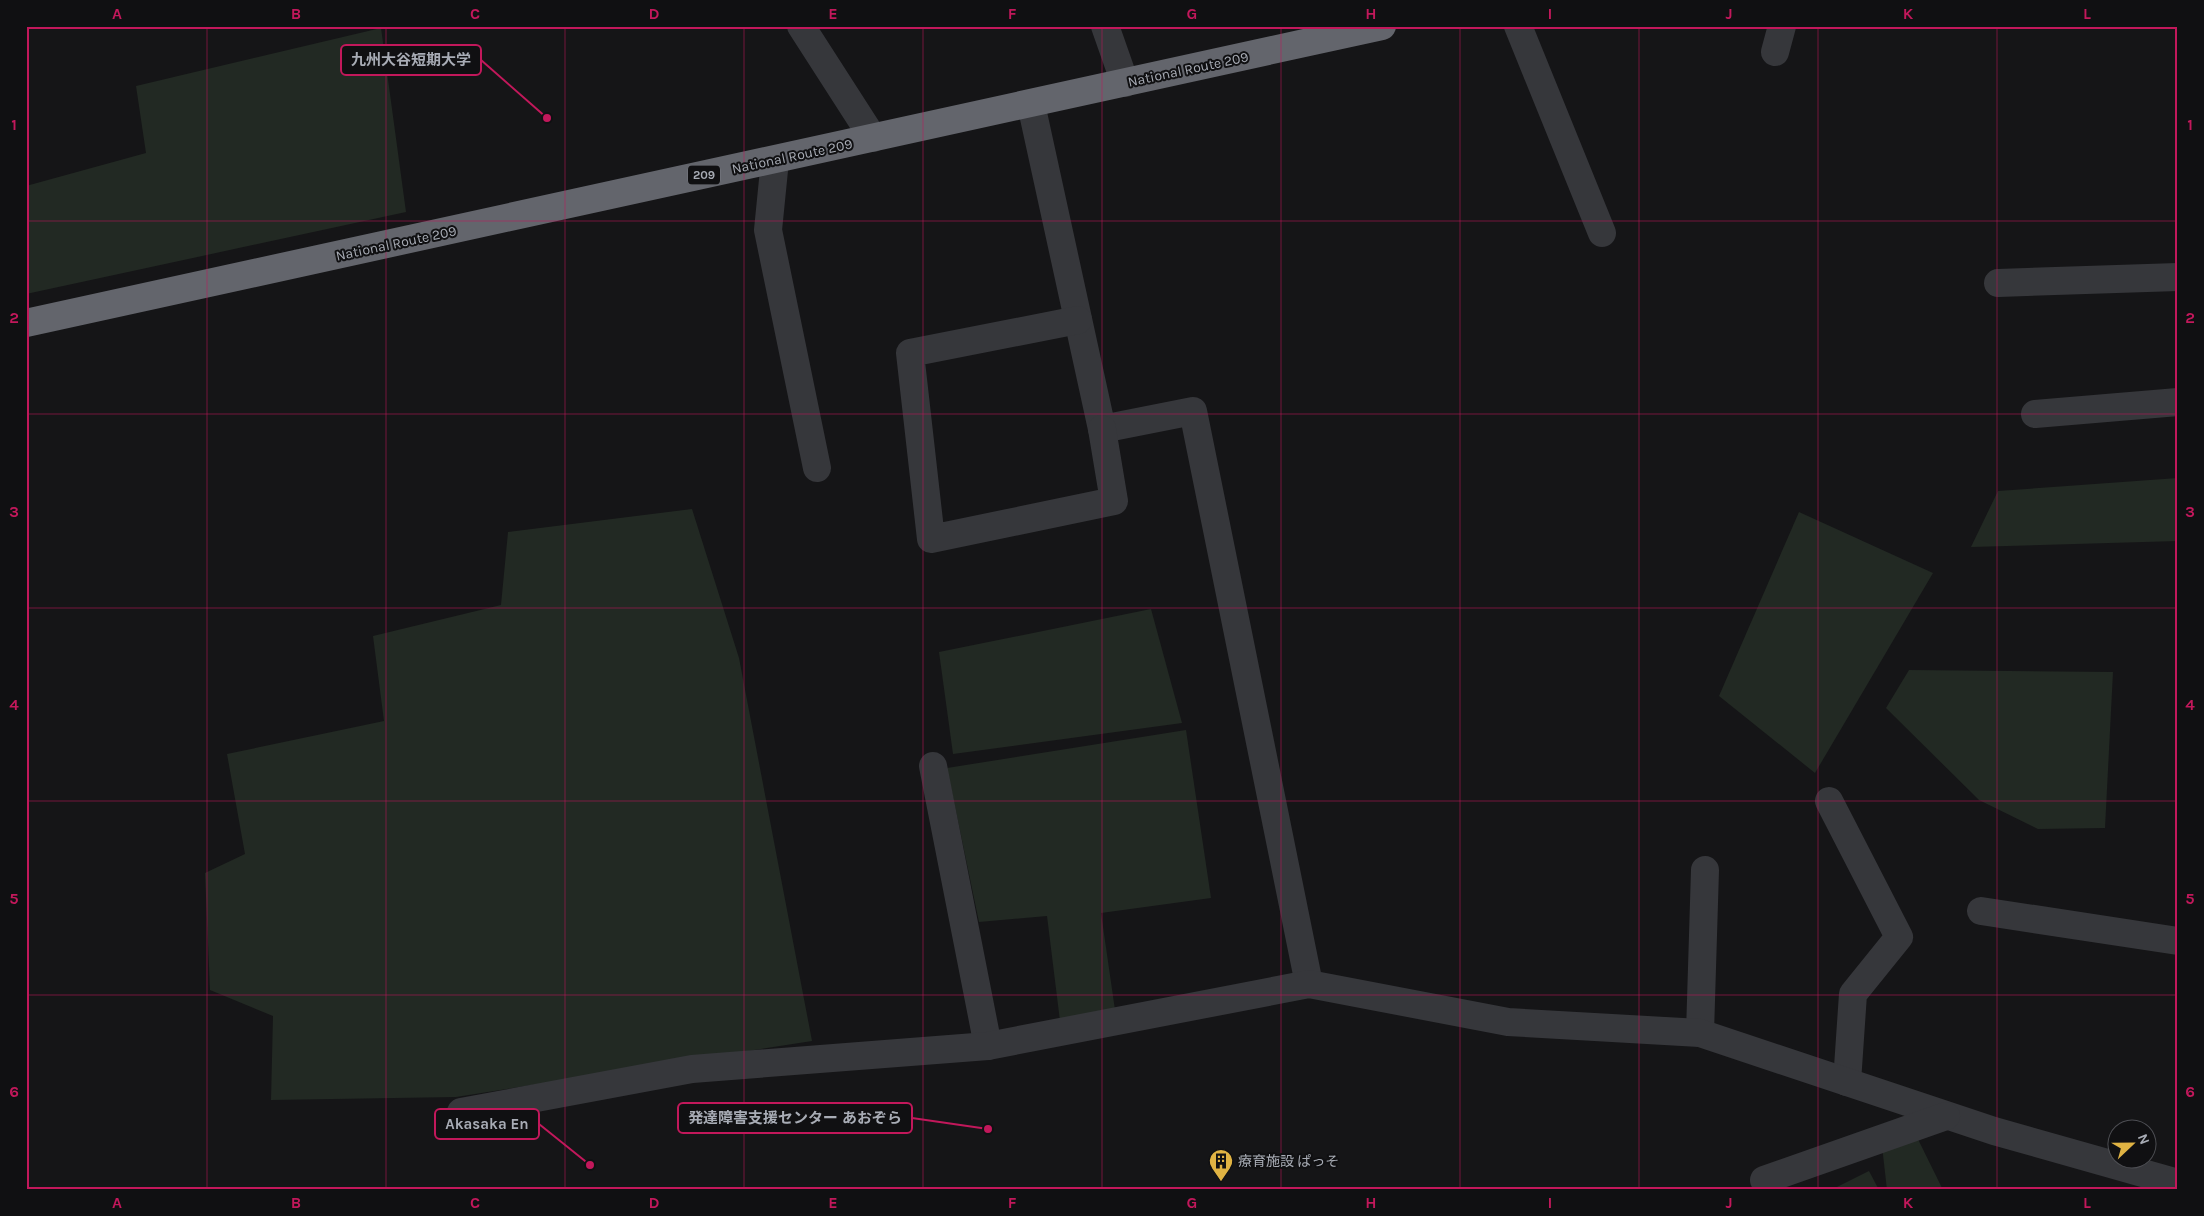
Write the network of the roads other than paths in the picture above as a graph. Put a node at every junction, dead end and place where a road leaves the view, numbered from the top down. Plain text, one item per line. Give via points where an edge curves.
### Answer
1 (801, 26) edge
2 (1105, 26) edge
3 (1382, 26) edge
4 (1518, 26) edge
5 (1125, 83) junction
6 (1031, 104) junction
7 (873, 138) junction
8 (775, 160) junction
9 (1602, 233) dead end
10 (2178, 277) edge
11 (1998, 283) dead end
12 (1078, 320) junction
13 (26, 323) edge
14 (2178, 402) edge
15 (2035, 414) dead end
16 (1102, 429) junction
17 (817, 468) dead end
18 (933, 766) dead end
19 (1829, 801) dead end
20 (1705, 870) dead end
21 (1981, 911) dead end
22 (2178, 941) edge
23 (1309, 984) junction
24 (1700, 1033) junction
25 (988, 1046) junction
26 (1847, 1082) junction
27 (461, 1112) dead end
28 (1946, 1116) junction
29 (1764, 1180) dead end
30 (2178, 1183) edge

1 - 7 street
2 - 5 street
3 - 5 highway, National Route 209 / 209
4 - 9 street
5 - 6 highway, National Route 209 / 209
6 - 7 highway, National Route 209 / 209
6 - 12 street
7 - 8 highway, National Route 209 / 209
8 - 13 highway, National Route 209 / 209
8 - 17 street via 768,230
10 - 11 street
12 - 16 street
12 - 16 street via 910,353 930,539 1114,501
14 - 15 street
16 - 23 street via 1193,411
18 - 25 street
19 - 26 street via 1899,937 1853,994
20 - 24 street
21 - 22 street
23 - 24 street via 1508,1022
23 - 25 street
24 - 26 street
25 - 27 street via 692,1068
26 - 28 street
28 - 29 street
28 - 30 street

